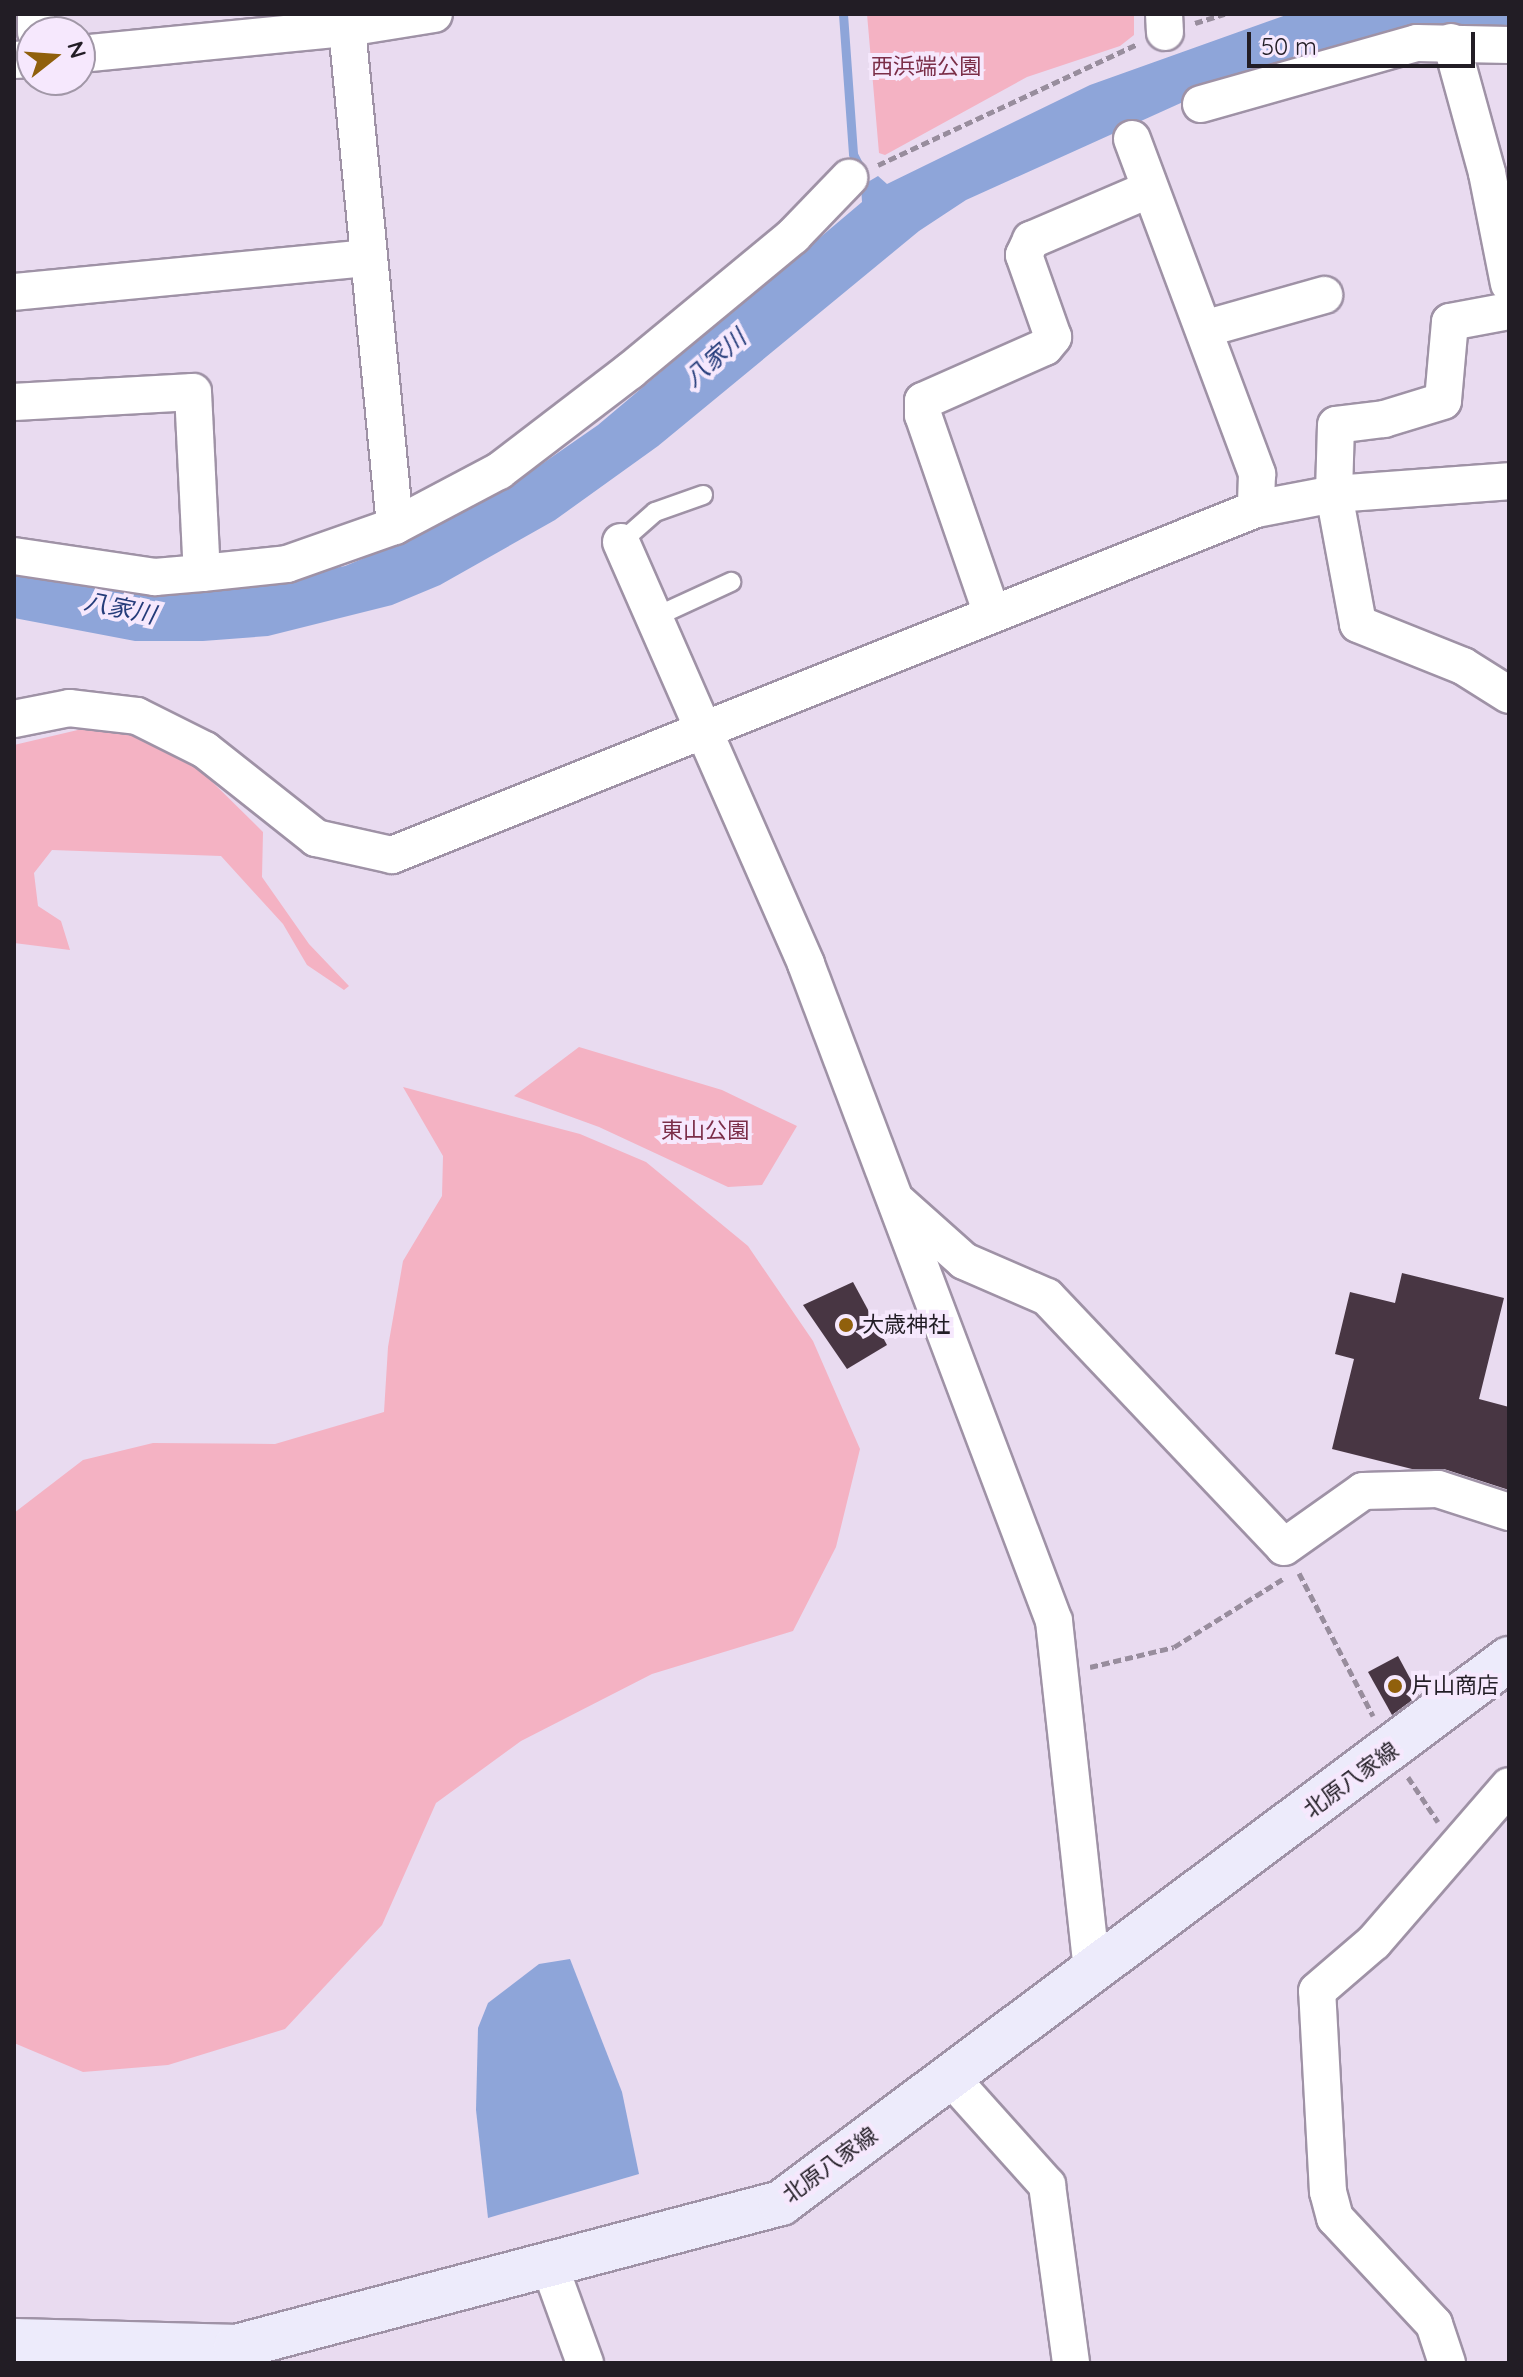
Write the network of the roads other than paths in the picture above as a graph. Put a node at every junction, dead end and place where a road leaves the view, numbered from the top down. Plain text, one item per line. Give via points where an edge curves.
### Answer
1 (434, 14) edge
2 (265, 25) edge
3 (347, 28) junction
4 (1451, 42) junction
5 (1509, 45) edge
6 (96, 51) edge
7 (1201, 104) dead end
8 (1132, 139) dead end
9 (849, 178) dead end
10 (1150, 189) junction
11 (366, 258) junction
12 (1509, 284) edge
13 (14, 292) edge
14 (1324, 295) dead end
15 (1509, 311) edge
16 (1204, 329) junction
17 (14, 402) edge
18 (1509, 481) edge
19 (1334, 494) junction
20 (703, 495) dead end
21 (1256, 509) junction
22 (395, 526) junction
23 (621, 542) joint
24 (14, 556) edge
25 (202, 573) junction
26 (731, 582) dead end
27 (992, 614) junction
28 (655, 617) junction
29 (1509, 695) edge
30 (14, 719) edge
31 (705, 727) junction
32 (895, 1200) junction
33 (1509, 1512) edge
34 (1509, 1659) edge
35 (1509, 1786) edge
36 (1092, 1970) junction
37 (951, 2078) junction
38 (549, 2264) junction
39 (14, 2341) edge
40 (585, 2363) edge
41 (1071, 2363) edge
42 (1447, 2363) edge

1 - 3 street
2 - 3 street
2 - 6 street
3 - 11 street
4 - 5 street
4 - 7 street via 1417,43
4 - 12 street via 1487,173
8 - 10 street
9 - 22 street via 793,236 630,371 499,471
10 - 16 street
10 - 27 street via 1031,240 1024,255 1053,337 1045,347 923,401 923,415
11 - 13 street
11 - 22 street
14 - 16 street
15 - 19 street via 1450,322 1443,401 1384,419 1336,425
16 - 21 street via 1257,474
17 - 25 street via 193,392
18 - 19 street
19 - 21 street
19 - 29 street via 1358,624 1463,666
20 - 23 lane via 655,512
21 - 27 street
22 - 25 street via 287,564
23 - 28 street
24 - 25 street via 155,577
26 - 28 lane
27 - 31 street
28 - 31 street
30 - 31 street via 69,708 137,716 205,750 316,838 392,855
31 - 32 street via 806,964
32 - 33 street via 964,1261 1047,1297 1284,1547 1363,1491 1438,1489
32 - 36 street via 1054,1621
34 - 36 main road, 北原八家線
35 - 42 street via 1374,1942 1317,1991 1328,2192 1335,2218 1434,2324
36 - 37 main road, 北原八家線
37 - 38 main road, 北原八家線 via 781,2203
37 - 41 street via 1047,2185
38 - 39 main road, 北原八家線 via 236,2347
38 - 40 street

